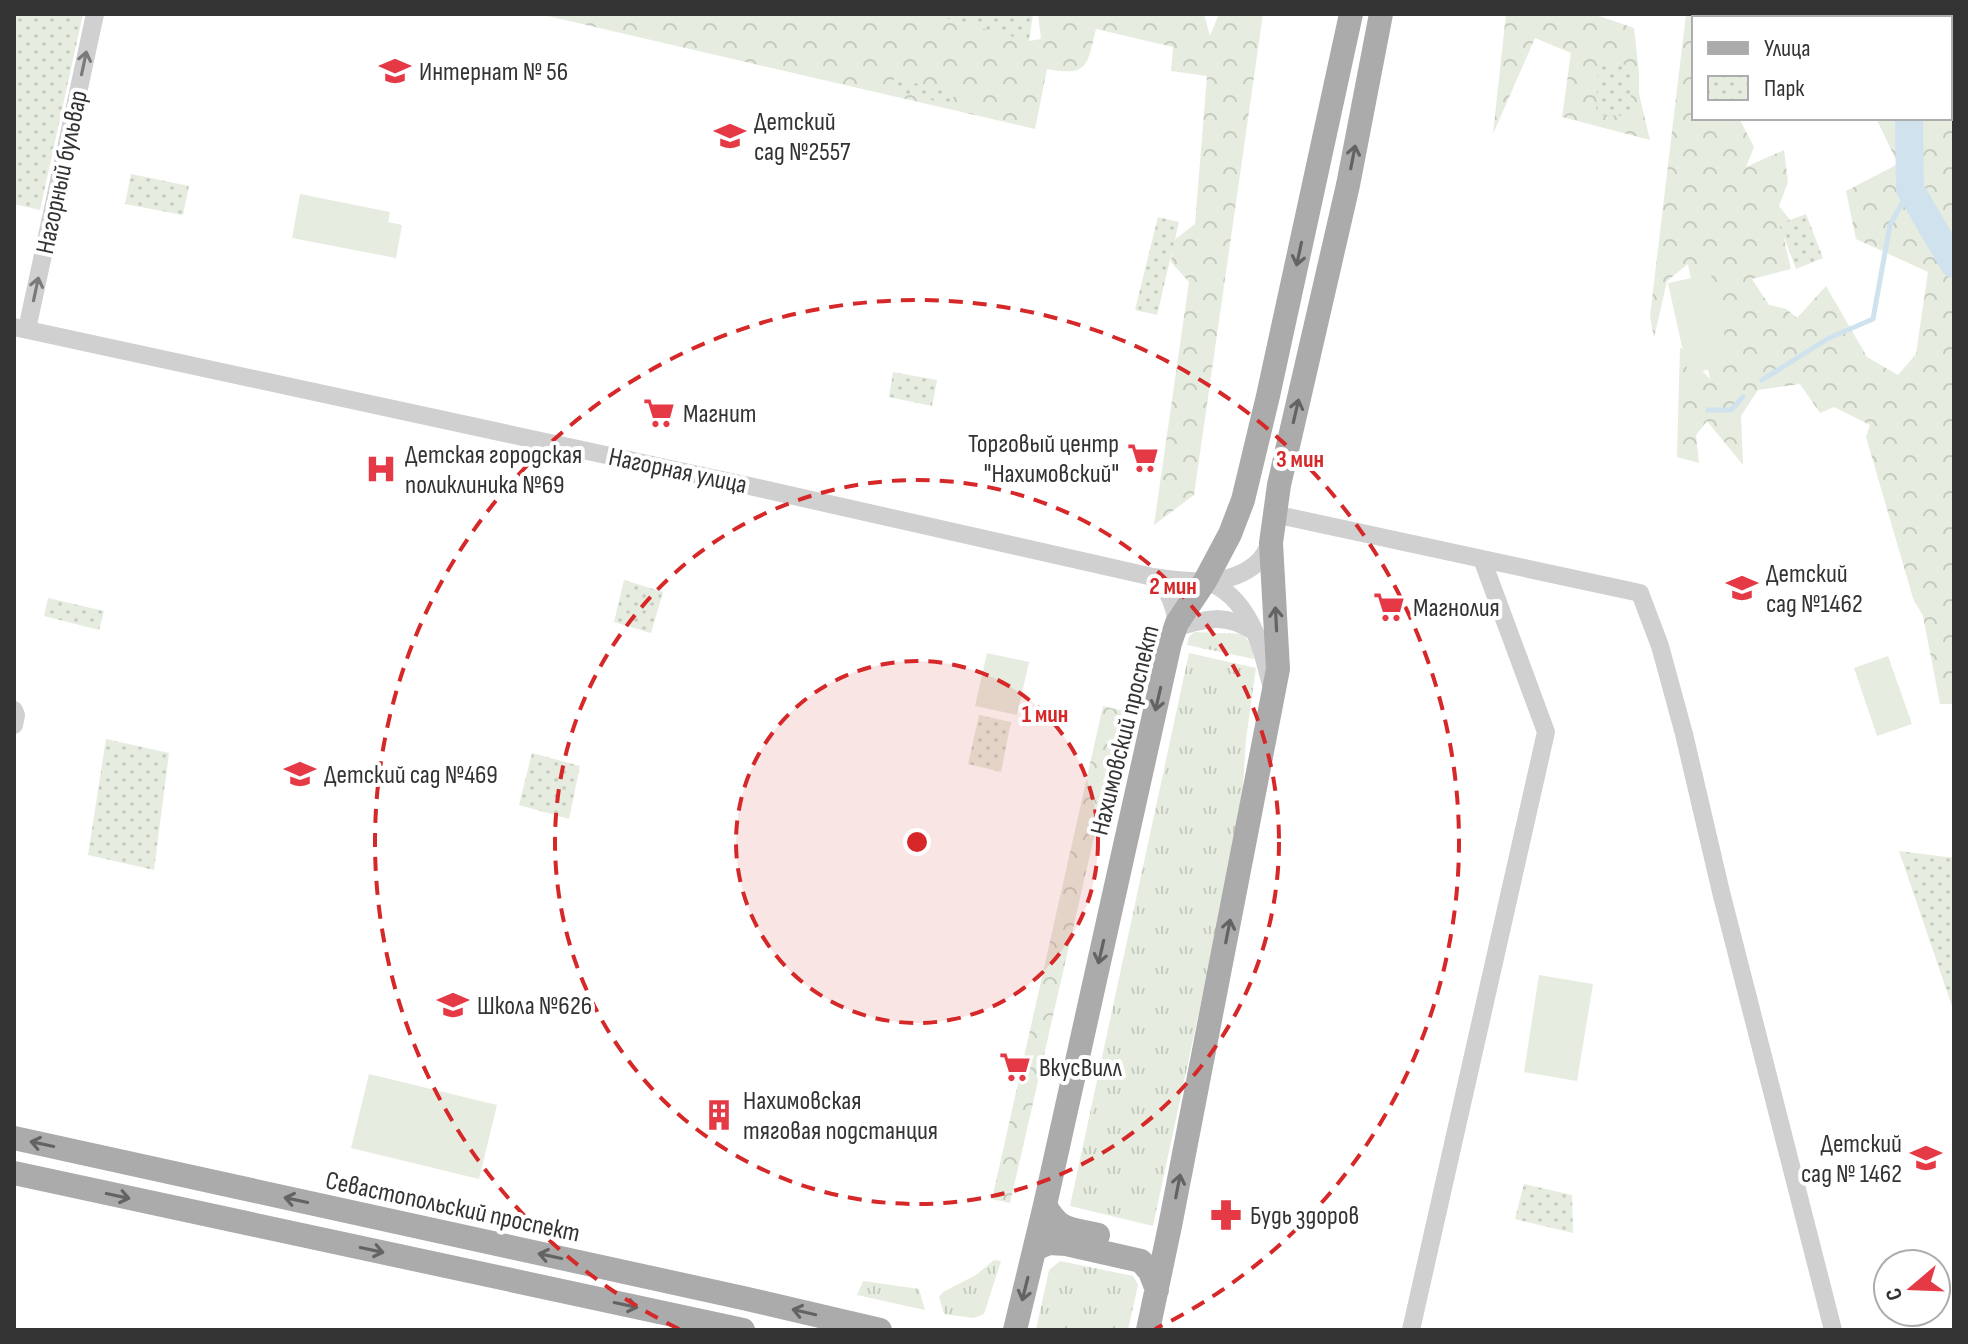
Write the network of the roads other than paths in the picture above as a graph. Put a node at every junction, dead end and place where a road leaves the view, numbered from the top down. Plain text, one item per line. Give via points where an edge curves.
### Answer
1 (95, 14) edge
2 (1351, 14) edge
3 (1381, 14) edge
4 (20, 328) edge
5 (1274, 514) junction
6 (1234, 523) junction
7 (1271, 543) junction
8 (1482, 559) junction
9 (1153, 577) junction
10 (1205, 581) junction
11 (1176, 626) junction
12 (1255, 632) junction
13 (1274, 696) junction
14 (14, 710) edge
15 (14, 725) edge
16 (14, 1138) edge
17 (14, 1173) edge
18 (1045, 1205) junction
19 (1168, 1237) junction
20 (1035, 1249) junction
21 (1157, 1290) junction
22 (743, 1330) edge
23 (880, 1330) edge
24 (1015, 1330) edge
25 (1148, 1330) edge
26 (1411, 1330) edge
27 (1833, 1330) edge

4 -> 1 street, Нагорный бульвар
2 -> 6 main road, Нахимовский проспект via 1268,396
5 -> 3 main road
4 - 9 street, Нагорная улица
5 - 7 main road
5 - 8 street
6 - 9 street via 1200,573
6 - 10 main road, Нахимовский проспект
7 - 10 street, Нагорная улица via 1247,570
13 -> 7 main road via 1278,657
8 - 26 street via 1546,732
8 - 27 street via 1640,593 1684,734
9 - 10 street, Нагорная улица
9 - 11 street via 1169,594
10 - 11 main road, Нахимовский проспект
10 - 12 street via 1234,599
11 - 12 street via 1217,618
11 -> 18 main road, Нахимовский проспект
12 - 13 street
19 -> 13 main road
14 - 15 street
23 -> 16 main road, Севастопольский проспект
17 -> 22 main road
18 - 19 main road via 1061,1226 1147,1247
18 - 20 main road, Нахимовский проспект
19 - 21 main road
20 - 21 main road via 1066,1244 1141,1261
20 -> 24 main road, Нахимовский проспект
21 - 25 main road

